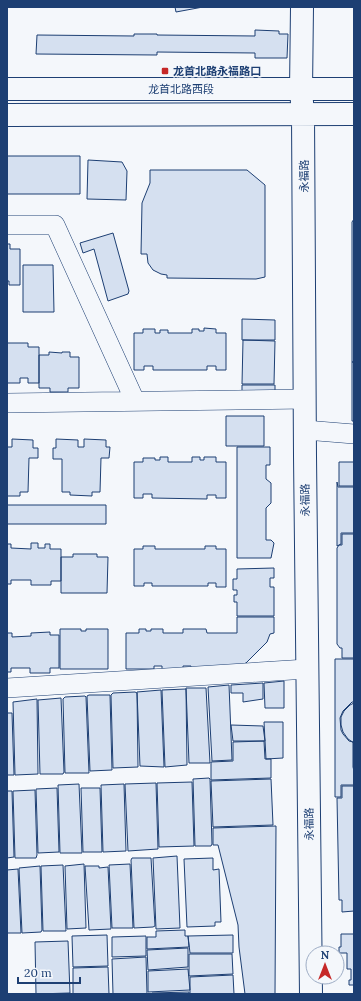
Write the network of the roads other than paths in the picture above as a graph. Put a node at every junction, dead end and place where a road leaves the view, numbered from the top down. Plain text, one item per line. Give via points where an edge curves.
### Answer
1 (302, 7) edge
2 (7, 89) edge
3 (354, 89) edge
4 (302, 90) junction
5 (354, 114) edge
6 (7, 115) edge
7 (303, 115) junction
8 (7, 225) edge
9 (305, 399) junction
10 (136, 401) junction
11 (7, 403) edge
12 (305, 430) junction
13 (354, 434) edge
14 (307, 669) junction
15 (7, 688) edge
16 (311, 994) edge

1 - 4 street, 永福路
2 - 4 street, 龙首北路西段
3 - 4 street, 龙首北路西段
4 - 7 street, 永福路
5 - 7 street
6 - 7 street
7 - 9 street, 永福路
8 - 10 street via 56,225
9 - 10 street
9 - 12 street, 永福路
10 - 11 street
12 - 13 street
12 - 14 street, 永福路
14 - 15 street
14 - 16 street, 永福路

